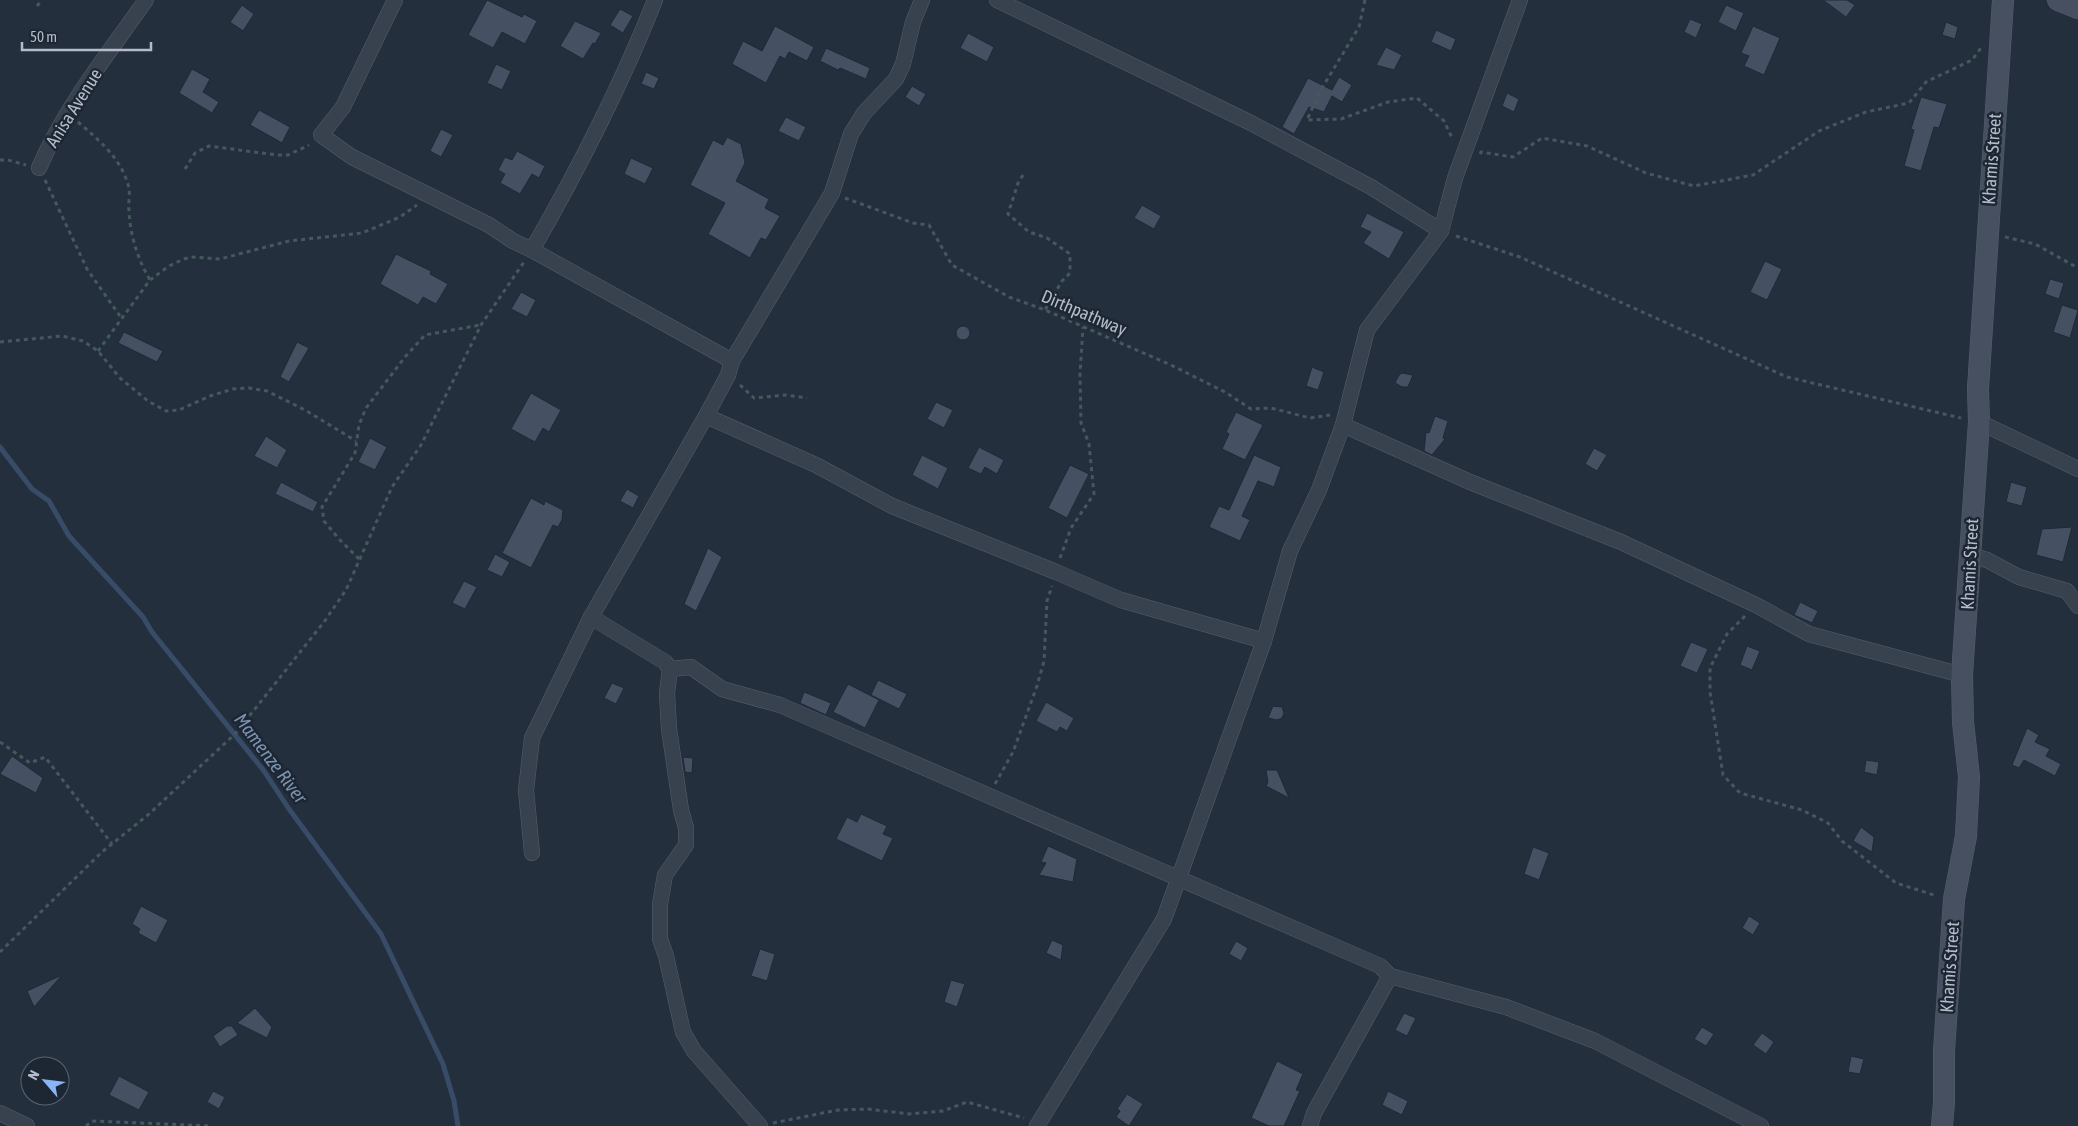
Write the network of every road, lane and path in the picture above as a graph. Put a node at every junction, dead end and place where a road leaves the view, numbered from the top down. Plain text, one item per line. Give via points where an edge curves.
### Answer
1 (42, 0) edge
2 (146, 0) edge
3 (395, 0) edge
4 (655, 0) edge
5 (922, 0) edge
6 (998, 0) edge
7 (1365, 0) edge
8 (1520, 0) edge
9 (2004, 0) edge
10 (2058, 0) edge
11 (37, 6) dead end
12 (2078, 8) edge
13 (2001, 23) junction
14 (68, 114) junction
15 (321, 135) junction
16 (1455, 144) dead end
17 (0, 160) edge
18 (1476, 160) dead end
19 (39, 168) junction
20 (185, 169) dead end
21 (1023, 175) dead end
22 (832, 193) junction
23 (430, 196) junction
24 (1441, 231) junction
25 (1988, 232) junction
26 (532, 250) junction
27 (2078, 268) edge
28 (150, 280) junction
29 (1045, 310) junction
30 (122, 319) junction
31 (481, 325) junction
32 (0, 342) edge
33 (98, 352) junction
34 (730, 368) junction
35 (807, 398) dead end
36 (706, 416) junction
37 (1344, 419) junction
38 (1979, 422) junction
39 (356, 441) junction
40 (2078, 469) edge
41 (1970, 554) junction
42 (359, 559) junction
43 (1756, 605) junction
44 (2078, 606) edge
45 (591, 617) junction
46 (1264, 641) junction
47 (670, 669) junction
48 (1962, 674) junction
49 (0, 742) edge
50 (112, 844) junction
51 (532, 852) dead end
52 (1177, 879) junction
53 (1954, 900) junction
54 (0, 952) edge
55 (1390, 976) junction
56 (0, 1113) edge
57 (1038, 1124) edge
58 (27, 1126) edge
59 (86, 1126) edge
60 (212, 1126) edge
61 (760, 1126) edge
62 (1310, 1126) edge
63 (1761, 1126) edge
64 (1942, 1126) edge

1 - 11 path
2 - 14 street, Anisa Avenue
3 - 15 street via 343,107
4 - 26 street via 600,123
5 - 22 street via 903,64 896,79 864,113 851,134
6 - 24 street via 1251,123 1372,187
7 - 16 path via 1359,27 1307,120 1341,119 1388,102 1417,98 1444,121
8 - 24 street via 1455,178
9 - 13 street, Khamis Street
10 - 12 street
13 - 18 path via 1972,60 1926,82 1909,103 1866,112 1819,131 1753,175 1694,186 1646,173 1587,146 1542,138 1513,157 1481,152
13 - 25 street, Khamis Street
14 - 19 street, Anisa Avenue via 49,144
14 - 28 path via 105,144 122,168 129,190 131,230 141,265
15 - 20 path via 313,143 288,154 208,146 195,153
15 - 23 street via 352,157
17 - 19 path
19 - 30 path via 87,269
21 - 29 path via 1008,214 1029,232 1058,244 1070,254 1070,273
22 - 29 path, Dirthpathway via 878,211 929,225 952,265 1009,298
22 - 34 street
23 - 26 street
23 - 28 path via 400,217 362,233 289,241 220,259 192,257 169,266
24 - 37 street via 1367,330
24 - 38 path via 1520,256 1787,377
25 - 27 path via 2035,244
25 - 38 street, Khamis Street via 1978,389
26 - 31 path
26 - 34 street
28 - 30 path
29 - 37 path, Dirthpathway via 1171,365 1251,409 1271,408 1310,418
30 - 33 path
31 - 39 path via 425,335 366,408
31 - 42 path via 421,445 392,487
32 - 33 path via 62,336 83,341
33 - 39 path via 120,378 166,411 179,410 233,389 268,391
34 - 35 path via 754,398 786,395
34 - 36 street
36 - 45 street
36 - 46 street via 816,465 892,506 1121,600
37 - 43 street via 1470,482 1621,542
37 - 46 street via 1319,490 1290,551
38 - 40 street
38 - 41 street, Khamis Street
39 - 42 path via 347,468 322,507 324,521
41 - 44 street via 2019,577 2067,591
41 - 48 street, Khamis Street
42 - 50 path via 346,590 324,622 235,734
43 - 48 street via 1809,634
43 - 53 path via 1727,634 1710,668 1710,692 1723,775 1740,793 1802,810 1828,823 1842,841 1896,883
45 - 47 street via 666,662
45 - 51 street via 532,738 526,790
46 - 52 street
47 - 52 street via 692,667 722,689 780,705
47 - 61 street via 667,693 669,728 686,845 665,875 660,904 660,938 683,1032 694,1051
48 - 53 street, Khamis Street via 1968,777 1966,836
49 - 50 path via 30,763 45,757
50 - 54 path
52 - 55 street via 1380,966
52 - 57 street via 1164,919
53 - 64 street, Khamis Street
55 - 62 street via 1314,1113
55 - 63 street via 1506,1007 1595,1041
56 - 58 street
57 - 61 path via 967,1102 943,1111 909,1114 868,1109 838,1110
59 - 60 path via 92,1121

